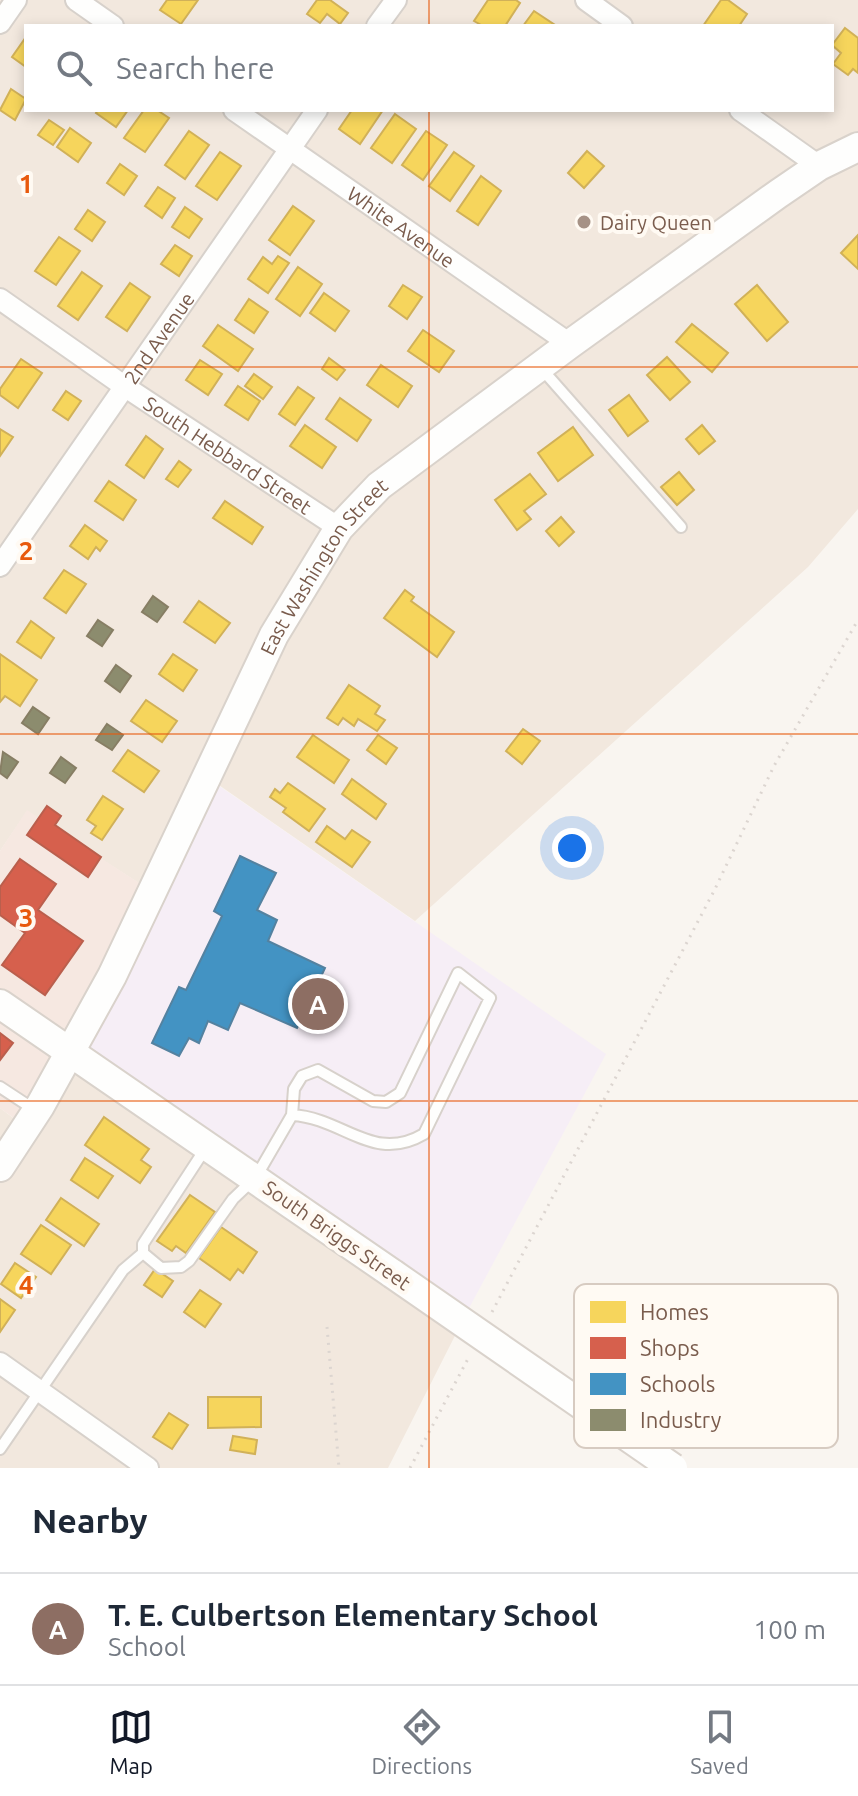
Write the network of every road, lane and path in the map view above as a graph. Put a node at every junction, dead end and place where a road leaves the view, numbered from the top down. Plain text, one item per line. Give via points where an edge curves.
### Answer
1 (16, 0) edge
2 (76, 0) edge
3 (396, 0) edge
4 (586, 0) edge
5 (0, 23) edge
6 (110, 24) edge
7 (378, 24) edge
8 (619, 24) edge
9 (237, 112) edge
10 (316, 112) edge
11 (743, 112) edge
12 (858, 147) edge
13 (290, 149) junction
14 (819, 166) junction
15 (0, 299) edge
16 (570, 344) junction
17 (540, 366) junction
18 (124, 386) junction
19 (681, 527) dead end
20 (339, 528) junction
21 (0, 566) edge
22 (858, 620) edge
23 (0, 1004) edge
24 (71, 1053) junction
25 (0, 1087) edge
26 (37, 1111) junction
27 (292, 1115) junction
28 (208, 1145) junction
29 (0, 1167) edge
30 (256, 1177) junction
31 (143, 1253) junction
32 (492, 1312) dead end
33 (327, 1327) dead end
34 (470, 1355) dead end
35 (0, 1363) edge
36 (39, 1391) junction
37 (574, 1399) edge
38 (644, 1448) edge
39 (0, 1449) edge
40 (148, 1468) edge
41 (339, 1468) edge
42 (410, 1468) edge
43 (673, 1468) edge

1 - 5 street
2 - 6 street
3 - 7 street
4 - 8 street
9 - 13 street, White Avenue
10 - 13 street, 2nd Avenue
11 - 14 street
12 - 14 street, East Washington Street
13 - 16 street, White Avenue
13 - 18 street, 2nd Avenue
14 - 16 street, East Washington Street
15 - 18 street, South Hebbard Street
16 - 17 street, East Washington Street
17 - 19 lane
17 - 20 street, East Washington Street via 379,486
18 - 20 street, South Hebbard Street
18 - 21 street, 2nd Avenue
20 - 24 street, East Washington Street via 274,635
22 - 32 path via 774,766 714,891
23 - 24 street, South Briggs Street
24 - 26 street, East Washington Street
24 - 28 street, South Briggs Street
25 - 26 lane
26 - 29 street, East Washington Street
27 - 27 lane via 314,1117 379,1146 405,1146 424,1134 490,998 458,973 400,1093 386,1102 373,1101 318,1070 302,1076 294,1089
27 - 30 lane
28 - 30 street, South Briggs Street
28 - 31 lane via 143,1244
30 - 31 lane via 181,1267 161,1268
30 - 37 street, South Briggs Street, bridge
31 - 36 lane via 123,1270
33 - 41 path
34 - 42 path
35 - 36 street
36 - 39 lane
36 - 40 street
38 - 43 street, South Briggs Street, bridge

